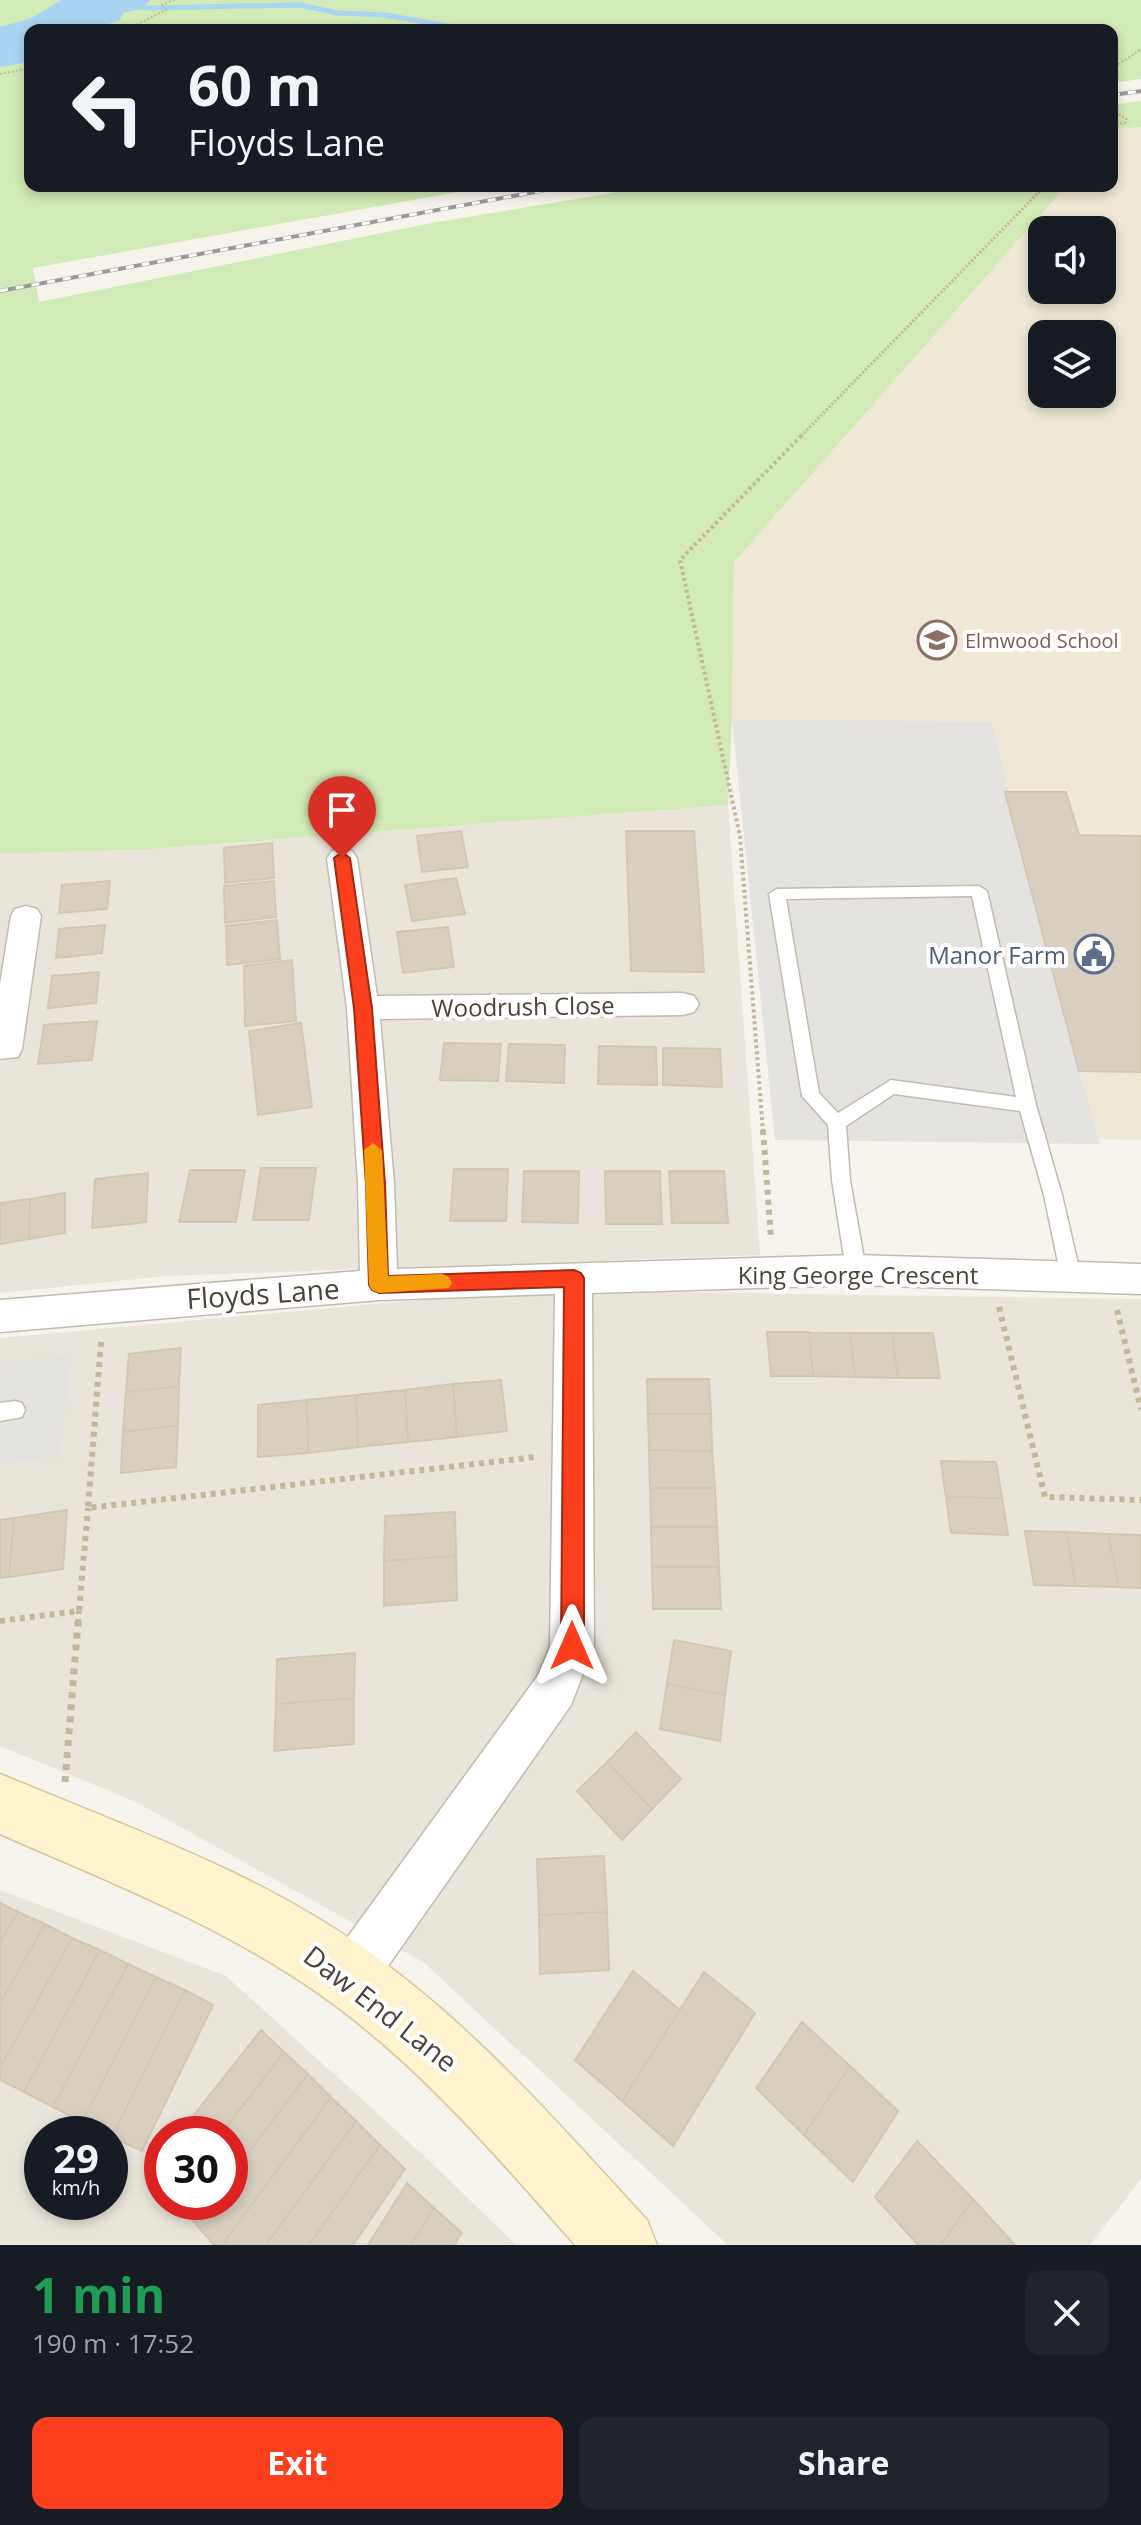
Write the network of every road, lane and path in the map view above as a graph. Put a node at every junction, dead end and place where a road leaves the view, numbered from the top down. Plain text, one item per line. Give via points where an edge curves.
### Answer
1 (174, 0) edge
2 (138, 24) edge
3 (1141, 49) edge
4 (1118, 65) edge
5 (24, 69) edge
6 (0, 74) edge
7 (1118, 114) edge
8 (1118, 124) edge
9 (1039, 192) edge
10 (342, 858) dead end
11 (26, 916) dead end
12 (11, 954) edge
13 (683, 1004) dead end
14 (363, 1008) junction
15 (6, 1049) dead end
16 (1027, 1105) junction
17 (837, 1123) junction
18 (856, 1270) junction
19 (773, 1271) junction
20 (991, 1275) junction
21 (1071, 1277) junction
22 (574, 1278) junction
23 (1125, 1278) edge
24 (379, 1285) junction
25 (104, 1305) junction
26 (0, 1316) edge
27 (1141, 1409) edge
28 (573, 1453) junction
29 (1141, 1500) edge
30 (88, 1508) junction
31 (79, 1611) junction
32 (0, 1621) edge
33 (0, 1804) edge
34 (62, 1830) junction
35 (349, 1978) junction
36 (622, 2245) edge

1 - 2 path
3 - 4 path
5 - 6 path
7 - 8 path via 1129,121
9 - 19 path via 680,560 740,836
10 - 14 street
11 - 12 street
12 - 15 street
13 - 14 street, Woodrush Close
14 - 24 street
16 - 17 lane via 891,1087
16 - 17 lane via 979,891 777,894 811,1096
16 - 21 lane
17 - 18 lane
18 - 19 street, King George Crescent
18 - 20 street, King George Crescent
19 - 22 street, King George Crescent
20 - 21 street, King George Crescent
20 - 29 path via 1045,1497
21 - 23 street, King George Crescent
22 - 24 street, Floyds Lane
22 - 28 street
23 - 27 path
24 - 25 street, Floyds Lane
25 - 26 street, Floyds Lane
25 - 30 path
28 - 30 path
28 - 35 street via 572,1646 555,1689
30 - 31 path
31 - 32 path
31 - 34 path
33 - 34 main road, Daw End Lane
34 - 35 main road, Daw End Lane via 291,1938
35 - 36 main road, Daw End Lane via 461,2069

